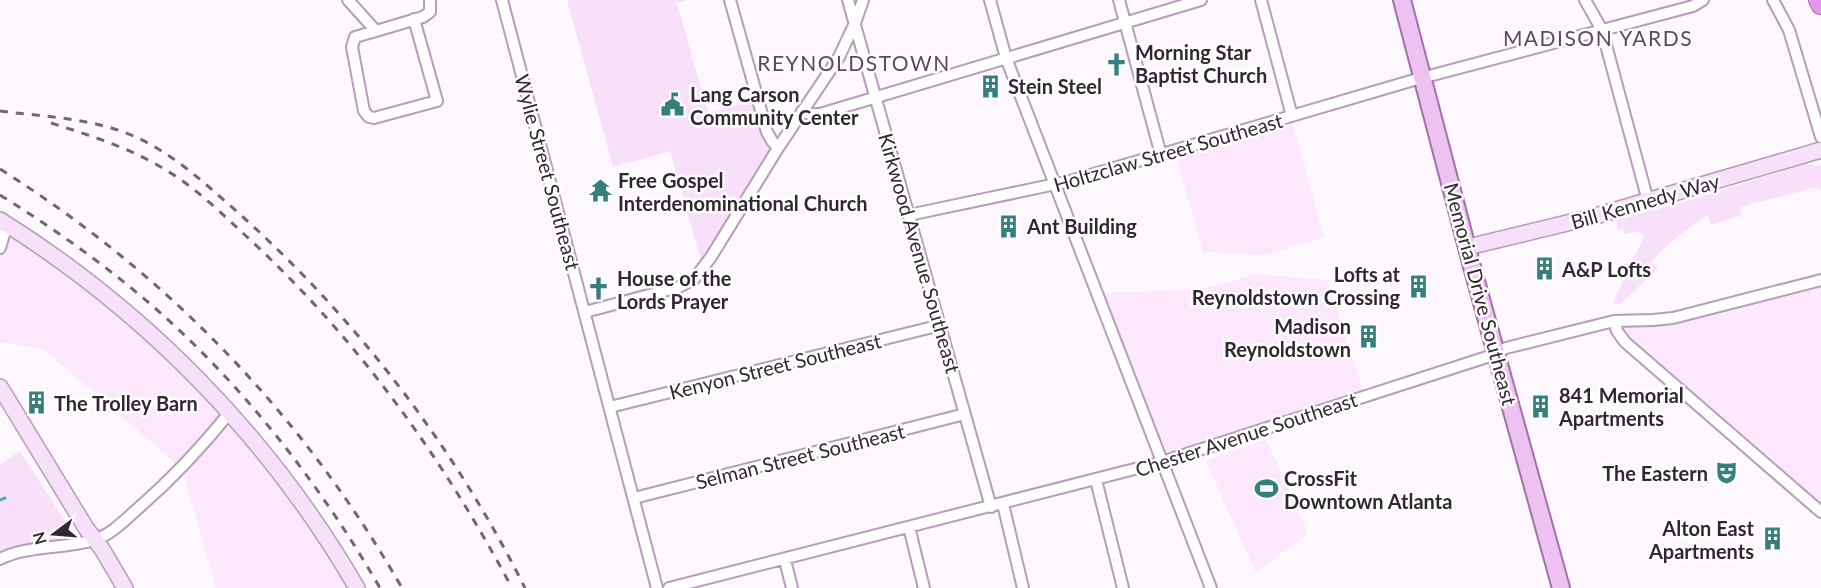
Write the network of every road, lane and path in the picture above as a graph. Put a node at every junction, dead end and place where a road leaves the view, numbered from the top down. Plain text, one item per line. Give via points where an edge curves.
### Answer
1 (348, 0) edge
2 (430, 0) edge
3 (502, 0) edge
4 (730, 0) edge
5 (848, 0) edge
6 (863, 0) edge
7 (990, 0) edge
8 (1119, 0) edge
9 (1200, 0) edge
10 (1261, 0) edge
11 (1402, 0) edge
12 (1585, 0) edge
13 (1702, 0) edge
14 (1773, 0) edge
15 (1819, 0) edge
16 (1821, 4) edge
17 (414, 19) junction
18 (1125, 22) junction
19 (855, 23) junction
20 (1602, 30) junction
21 (376, 31) junction
22 (1006, 58) junction
23 (1423, 78) junction
24 (876, 97) junction
25 (802, 111) junction
26 (1292, 116) junction
27 (1821, 137) edge
28 (778, 148) junction
29 (1821, 150) edge
30 (1161, 155) junction
31 (1054, 184) junction
32 (1648, 201) junction
33 (909, 214) junction
34 (4, 222) edge
35 (1468, 247) junction
36 (0, 248) edge
37 (1821, 280) edge
38 (585, 312) junction
39 (1614, 321) junction
40 (941, 325) junction
41 (1497, 352) junction
42 (0, 387) edge
43 (610, 407) junction
44 (230, 412) junction
45 (965, 414) junction
46 (1162, 462) junction
47 (1096, 480) junction
48 (634, 498) junction
49 (1003, 504) junction
50 (991, 507) junction
51 (1821, 512) edge
52 (909, 527) junction
53 (94, 540) junction
54 (0, 559) edge
55 (784, 560) junction
56 (125, 588) edge
57 (357, 588) edge
58 (657, 588) edge
59 (669, 588) edge
60 (792, 588) edge
61 (924, 588) edge
62 (1023, 588) edge
63 (1123, 588) edge
64 (1211, 588) edge
65 (1561, 588) edge

1 - 21 street
2 - 17 street via 430,12
3 - 38 street, Wylie Street Southeast
4 - 28 street via 767,132
5 - 19 street, Kirkwood Avenue Southeast
6 - 19 street
7 - 22 street
8 - 18 street
9 - 18 street
10 - 26 street
11 - 23 main road, Memorial Drive Southeast
12 - 20 street
13 - 20 street, Holtzclaw Street Southeast via 1693,6
14 - 27 street via 1789,30
15 - 16 highway
17 - 21 street
17 - 21 street via 437,101 374,118 364,111 352,47 355,37
18 - 22 street
18 - 30 street
19 - 24 street, Kirkwood Avenue Southeast
19 - 25 street via 839,57
20 - 23 street, Holtzclaw Street Southeast
20 - 32 street
22 - 24 street
22 - 31 street
23 - 26 street, Holtzclaw Street Southeast
23 - 35 main road, Memorial Drive Southeast
24 - 25 street via 820,114
24 - 33 street, Kirkwood Avenue Southeast
25 - 28 street
26 - 30 street, Holtzclaw Street Southeast
28 - 38 street via 695,279 679,287
29 - 32 main road, Bill Kennedy Way
30 - 31 street, Holtzclaw Street Southeast
31 - 33 street, Holtzclaw Street Southeast
31 - 46 street
32 - 35 main road, Bill Kennedy Way
33 - 40 street, Kirkwood Avenue Southeast
34 - 36 street
34 - 44 main road via 124,310
35 - 41 main road, Memorial Drive Southeast
37 - 39 street, Chester Avenue Southeast via 1673,318
38 - 43 street, Wylie Street Southeast
39 - 41 street, Chester Avenue Southeast
39 - 51 street via 1625,342
40 - 43 street, Kenyon Street Southeast
40 - 45 street, Kirkwood Avenue Southeast
41 - 46 street, Chester Avenue Southeast
41 - 65 main road, Memorial Drive Southeast
42 - 53 main road
43 - 48 street, Wylie Street Southeast
44 - 53 street via 199,451 145,503
44 - 57 main road via 279,470
45 - 48 street, Selman Street Southeast
45 - 50 street, Kirkwood Avenue Southeast
46 - 47 street, Chester Avenue Southeast
46 - 64 street
47 - 49 street, Chester Avenue Southeast
47 - 63 street
48 - 58 street, Wylie Street Southeast
49 - 50 street, Chester Avenue Southeast
49 - 62 street
50 - 52 street, Chester Avenue Southeast
52 - 55 street, Chester Avenue Southeast
52 - 61 street
53 - 54 street
53 - 56 main road
55 - 59 street, Chester Avenue Southeast
55 - 60 street

